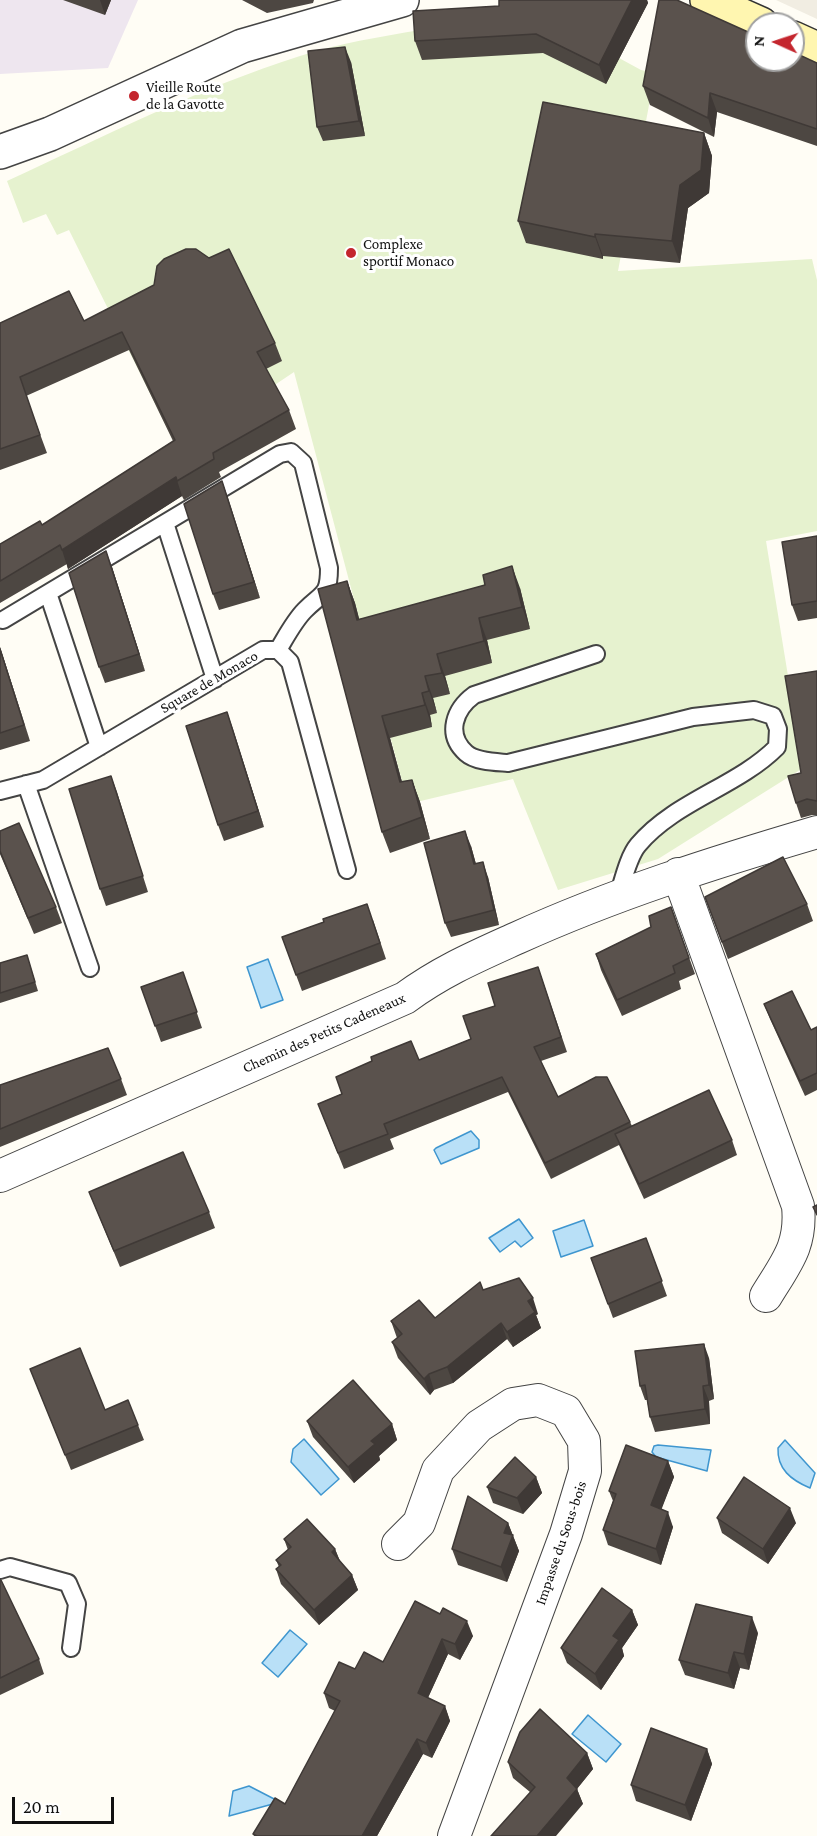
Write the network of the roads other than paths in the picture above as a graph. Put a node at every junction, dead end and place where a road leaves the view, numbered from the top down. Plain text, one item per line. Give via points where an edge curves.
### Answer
1 (402, 0) edge
2 (707, 0) edge
3 (745, 17) edge
4 (0, 152) edge
5 (165, 523) junction
6 (48, 593) junction
7 (3, 620) dead end
8 (278, 650) junction
9 (596, 654) dead end
10 (215, 679) junction
11 (99, 747) junction
12 (26, 784) junction
13 (0, 790) edge
14 (817, 832) edge
15 (347, 870) dead end
16 (678, 874) junction
17 (618, 896) junction
18 (90, 968) dead end
19 (0, 1176) edge
20 (765, 1296) dead end
21 (398, 1544) dead end
22 (0, 1570) edge
23 (71, 1648) dead end
24 (454, 1836) edge

1 - 4 street via 242,46 50,134
2 - 3 main road
5 - 6 lane
5 - 8 lane via 280,454 291,452 303,463 329,568 329,585 323,597 305,610
5 - 10 lane
6 - 7 lane
6 - 11 lane
8 - 10 lane, Square de Monaco via 263,651
8 - 15 lane, Square de Monaco via 290,662
9 - 17 lane via 474,695 461,705 454,721 456,737 466,754 508,763 693,717 754,710 773,716 777,729 777,747 761,762 663,822 636,846
10 - 11 lane, Square de Monaco
11 - 12 lane, Square de Monaco via 43,780
12 - 13 lane, Square de Monaco
12 - 18 lane
14 - 16 street, Chemin des Petits Cadeneaux
16 - 17 street, Chemin des Petits Cadeneaux
16 - 20 street via 798,1206 800,1226 795,1251
17 - 19 street, Chemin des Petits Cadeneaux via 436,975 405,998
21 - 24 street, Impasse du Sous-bois via 419,1523 438,1470 479,1426 513,1404 538,1400 566,1411 584,1441 585,1471 566,1534
22 - 23 lane via 10,1567 68,1583 77,1604

